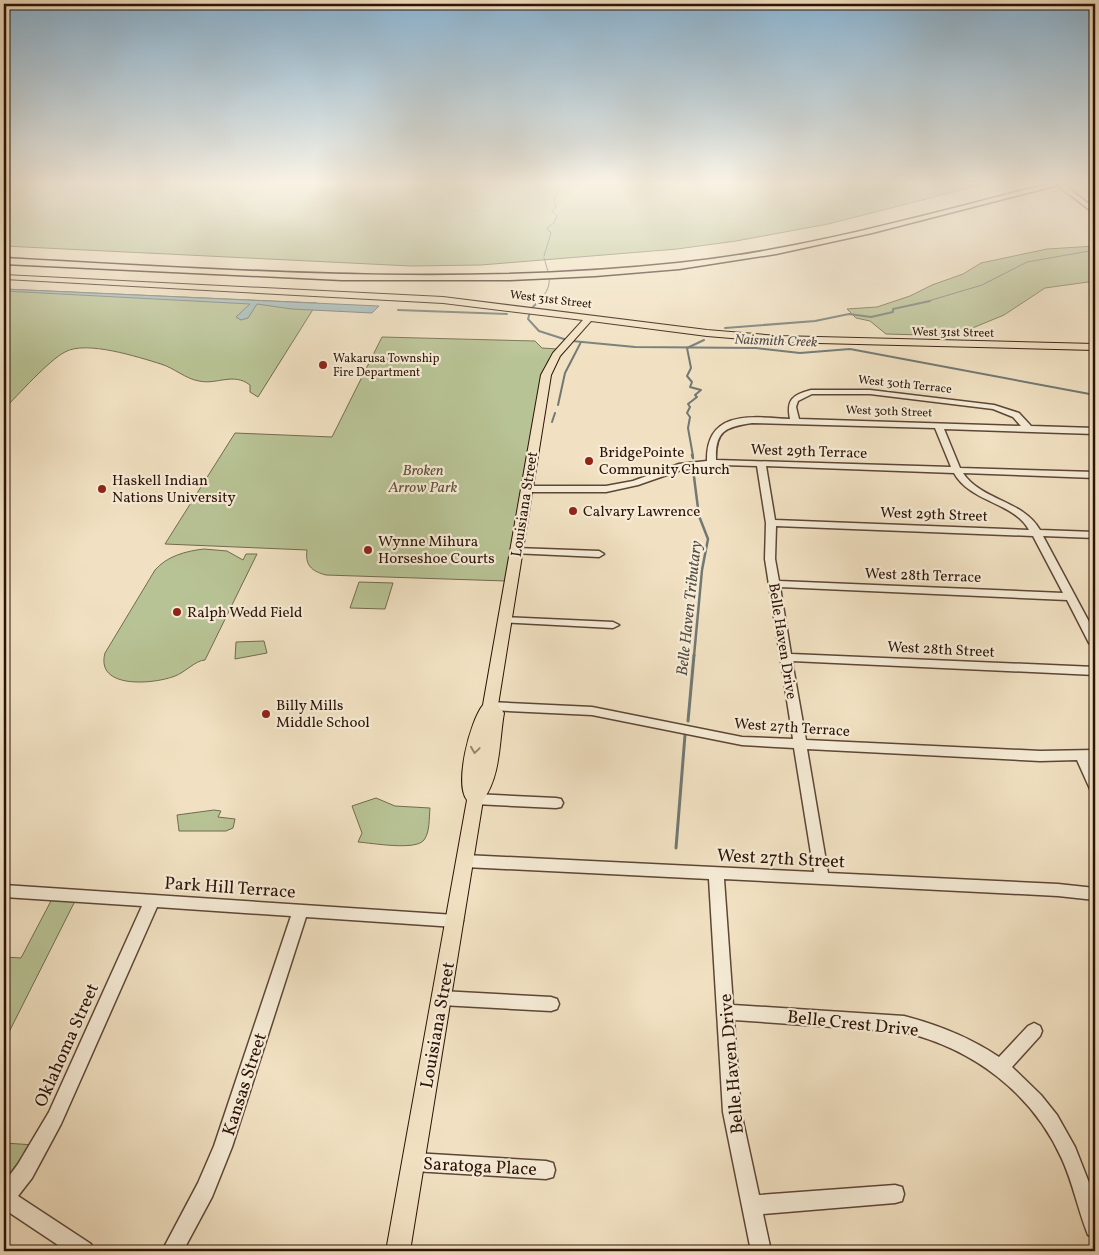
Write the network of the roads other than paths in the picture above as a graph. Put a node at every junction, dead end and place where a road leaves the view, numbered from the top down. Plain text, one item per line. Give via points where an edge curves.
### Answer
1 (782, 242) edge
2 (814, 242) edge
3 (4, 255) edge
4 (4, 261) edge
5 (579, 271) junction
6 (532, 274) junction
7 (4, 277) edge
8 (590, 317) junction
9 (1095, 347) edge
10 (796, 420) junction
11 (938, 425) junction
12 (1028, 427) junction
13 (1095, 431) edge
14 (712, 462) junction
15 (761, 463) junction
16 (958, 470) junction
17 (1095, 475) edge
18 (526, 489) junction
19 (771, 523) junction
20 (1037, 533) junction
21 (1095, 536) edge
22 (516, 551) junction
23 (599, 554) dead end
24 (774, 584) junction
25 (1071, 597) junction
26 (505, 620) junction
27 (613, 625) dead end
28 (1095, 643) edge
29 (786, 657) junction
30 (1095, 671) edge
31 (490, 706) junction
32 (800, 745) junction
33 (1089, 756) edge
34 (1095, 786) edge
35 (475, 800) junction
36 (556, 803) dead end
37 (465, 861) junction
38 (716, 874) junction
39 (822, 879) junction
40 (4, 891) edge
41 (1095, 894) edge
42 (152, 901) junction
43 (300, 911) junction
44 (454, 921) junction
45 (442, 998) junction
46 (551, 1004) dead end
47 (725, 1012) junction
48 (1034, 1031) dead end
49 (1000, 1068) junction
50 (414, 1162) junction
51 (546, 1170) dead end
52 (895, 1194) dead end
53 (4, 1198) edge
54 (751, 1205) junction
55 (1095, 1228) edge
56 (84, 1251) edge
57 (172, 1251) edge
58 (398, 1251) edge
59 (761, 1251) edge

1 - 5 highway via 696,257
2 - 5 highway via 673,266
3 - 6 highway via 368,272
4 - 6 highway via 358,278
5 - 6 highway
7 - 8 main road, West 31st Street via 408,297
8 - 9 main road, West 31st Street via 778,339
8 - 18 main road, Louisiana Street via 553,359 546,375
10 - 11 street, West 30th Street
10 - 12 street, West 30th Terrace via 792,407 800,396 818,391 845,391 994,407 1020,418
10 - 14 street, West 30th Street via 752,420 726,426 711,442
11 - 12 street, West 30th Street
11 - 16 street
12 - 13 street, West 30th Street
14 - 15 street, West 29th Terrace
14 - 18 street, West 29th Terrace via 680,467 614,488
15 - 16 street, West 29th Terrace
15 - 19 street, Belle Haven Drive
16 - 17 street, West 29th Terrace
16 - 20 street via 962,479 977,491 1023,515
18 - 22 main road, Louisiana Street
19 - 20 street, West 29th Street
19 - 24 street, Belle Haven Drive via 770,556
20 - 21 street, West 29th Street
20 - 25 street
22 - 23 street
22 - 26 main road, Louisiana Street
24 - 25 street, West 28th Terrace
24 - 29 street, Belle Haven Drive
25 - 28 street
26 - 27 street
26 - 31 main road, Louisiana Street
29 - 30 street, West 28th Street
29 - 32 street, Belle Haven Drive
31 - 32 street, West 27th Terrace via 584,710 722,738
31 - 35 main road, Louisiana Street via 496,713 482,793
32 - 33 street, West 27th Terrace
32 - 39 street, Belle Haven Drive
33 - 34 street
35 - 36 street
35 - 37 main road, Louisiana Street
37 - 38 street, West 27th Street
37 - 44 main road, Louisiana Street
38 - 39 street, West 27th Street
38 - 47 street, Belle Haven Drive
39 - 41 street, West 27th Street
40 - 42 street, Park Hill Terrace
42 - 43 street, Park Hill Terrace
42 - 53 street, Oklahoma Street via 56,1118
43 - 44 street, Park Hill Terrace
43 - 57 street, Kansas Street via 223,1147 205,1190
44 - 45 main road, Louisiana Street
45 - 46 street
45 - 50 main road, Louisiana Street
47 - 49 street, Belle Crest Drive via 904,1024 968,1047
47 - 54 street, Belle Haven Drive via 732,1112
48 - 49 street
49 - 55 street, Belle Crest Drive via 1038,1105 1063,1141
50 - 51 street, Saratoga Place
50 - 58 main road, Louisiana Street
52 - 54 street
53 - 56 street
54 - 59 street, Belle Haven Drive

